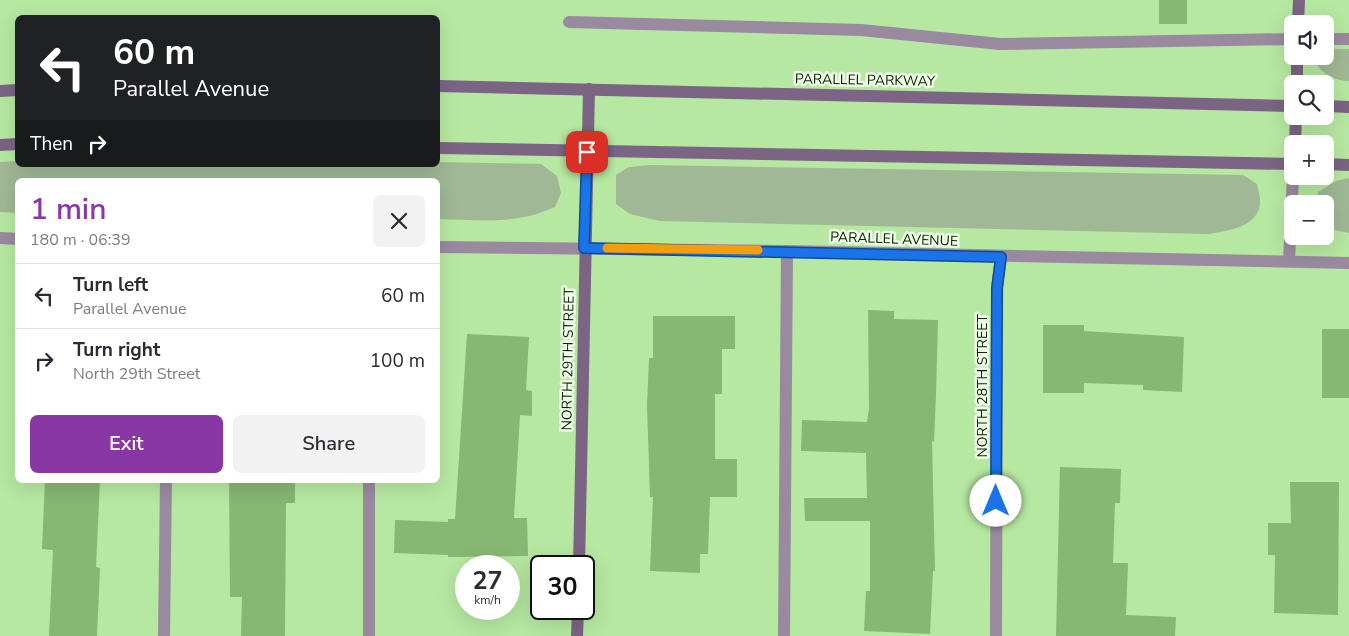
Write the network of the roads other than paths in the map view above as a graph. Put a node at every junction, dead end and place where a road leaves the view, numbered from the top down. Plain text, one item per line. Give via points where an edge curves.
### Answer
1 (1299, 0) edge
2 (1298, 15) edge
3 (569, 22) dead end
4 (1284, 39) edge
5 (1334, 39) edge
6 (1349, 40) edge
7 (440, 86) edge
8 (588, 89) junction
9 (15, 90) edge
10 (0, 91) edge
11 (1284, 106) edge
12 (1334, 106) edge
13 (1349, 107) edge
14 (15, 144) edge
15 (0, 145) edge
16 (440, 148) edge
17 (587, 152) junction
18 (1284, 164) edge
19 (1334, 164) edge
20 (1349, 165) edge
21 (1293, 185) edge
22 (0, 238) edge
23 (15, 239) edge
24 (440, 247) edge
25 (584, 248) junction
26 (787, 251) junction
27 (1001, 257) junction
28 (1289, 261) junction
29 (1349, 263) edge
30 (166, 483) edge
31 (369, 483) edge
32 (579, 555) edge
33 (578, 620) edge
34 (164, 636) edge
35 (369, 636) edge
36 (578, 636) edge
37 (784, 636) edge
38 (996, 636) edge

1 - 2 main road
3 - 4 street via 861,30 1000,44
5 - 6 street
7 - 8 main road, PARALLEL PARKWAY
8 - 11 main road, PARALLEL PARKWAY
8 - 17 main road, NORTH 29TH STREET
9 - 10 main road
12 - 13 main road
14 - 15 main road
16 - 17 main road
17 - 18 main road
17 - 25 main road, NORTH 29TH STREET
19 - 20 main road
21 - 28 street
22 - 23 street
24 - 25 street, PARALLEL AVENUE
25 - 26 street, PARALLEL AVENUE
25 - 32 main road, NORTH 29TH STREET
26 - 27 street, PARALLEL AVENUE
26 - 37 street
27 - 28 street, PARALLEL AVENUE
27 - 38 street, NORTH 28TH STREET via 997,288
28 - 29 street, PARALLEL AVENUE
30 - 34 street
31 - 35 street
33 - 36 main road

